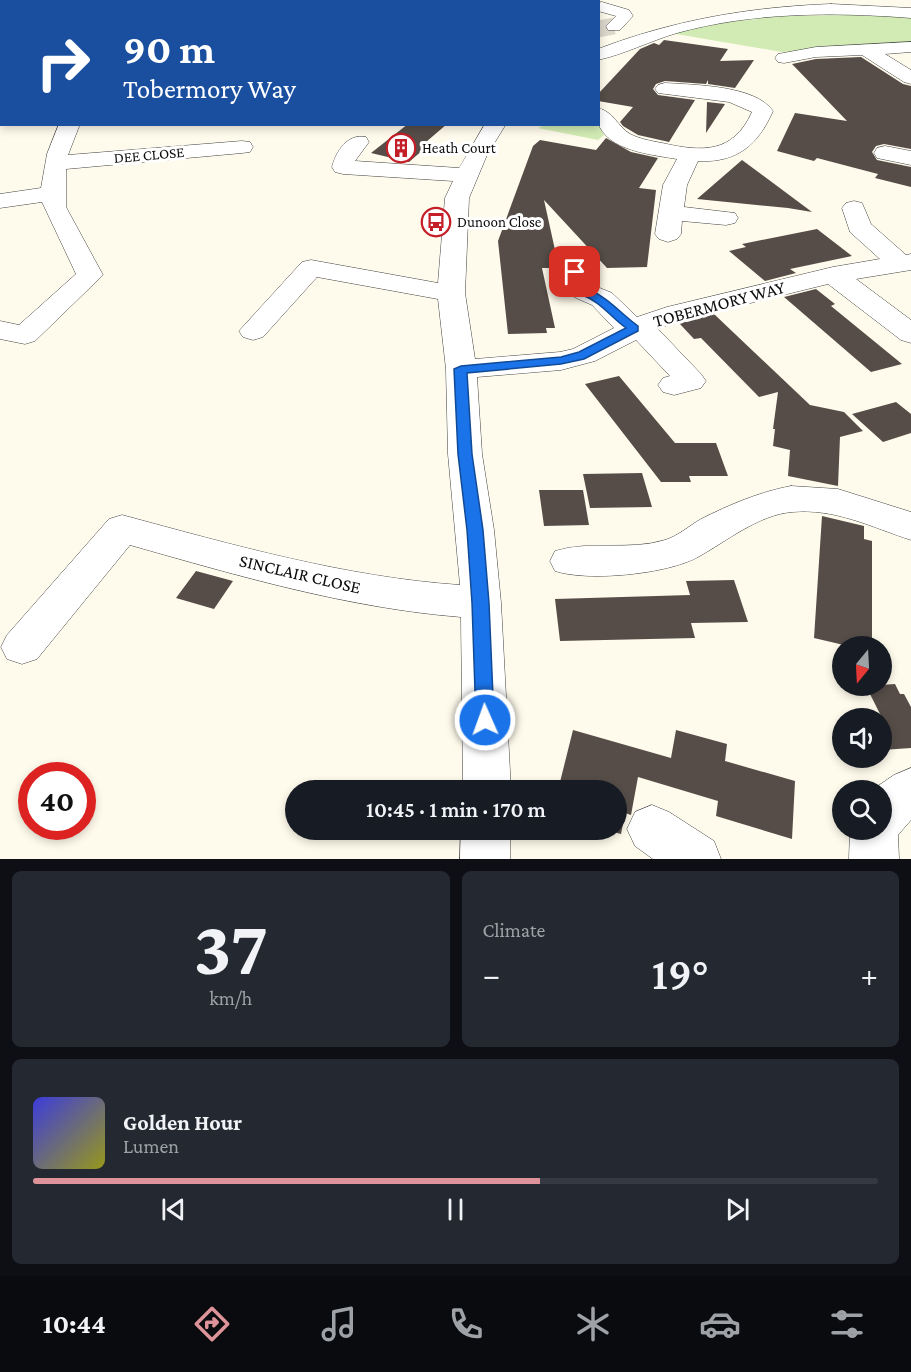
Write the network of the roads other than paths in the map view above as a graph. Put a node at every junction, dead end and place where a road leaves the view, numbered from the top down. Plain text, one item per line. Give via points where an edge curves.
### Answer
1 (773, 0) edge
2 (800, 0) edge
3 (911, 12) edge
4 (911, 47) edge
5 (867, 50) junction
6 (600, 54) tunnel mouth
7 (783, 58) dead end
8 (911, 78) edge
9 (665, 89) dead end
10 (773, 95) dead end
11 (753, 102) junction
12 (600, 115) edge
13 (69, 126) edge
14 (519, 126) dead end
15 (490, 135) edge
16 (358, 142) dead end
17 (242, 147) dead end
18 (885, 153) dead end
19 (690, 156) junction
20 (911, 158) edge
21 (56, 164) junction
22 (466, 175) junction
23 (52, 194) junction
24 (0, 201) edge
25 (854, 208) dead end
26 (726, 218) dead end
27 (905, 262) edge
28 (575, 272) dead end
29 (833, 275) junction
30 (451, 292) junction
31 (636, 328) junction
32 (0, 330) edge
33 (253, 331) dead end
34 (911, 334) edge
35 (461, 369) junction
36 (674, 385) dead end
37 (911, 526) edge
38 (569, 561) dead end
39 (481, 603) junction
40 (22, 647) dead end
41 (488, 780) edge
42 (911, 791) edge
43 (892, 805) edge
44 (652, 829) dead end
45 (486, 840) edge
46 (873, 840) edge
47 (485, 859) edge
48 (696, 859) edge
49 (874, 859) edge

1 - 2 street
3 - 6 street via 816,9 729,16 669,29
4 - 5 street
5 - 7 street
5 - 8 street
9 - 11 street
10 - 11 street
11 - 19 street via 764,111 746,139 720,154
12 - 19 street via 623,139
13 - 21 street
14 - 15 street
15 - 22 street
16 - 22 street via 343,167
17 - 21 street, DEE CLOSE
18 - 20 street
19 - 26 street via 675,185 670,224
21 - 23 street
22 - 30 street via 457,198
23 - 24 street
23 - 32 street via 54,207 90,275 25,335
25 - 27 street via 859,227
27 - 29 street, TOBERMORY WAY
28 - 31 street via 584,291 602,299 618,317
29 - 31 street, TOBERMORY WAY via 693,308
29 - 34 street
30 - 33 street via 313,264
30 - 35 street
31 - 35 street, TOBERMORY WAY via 584,355 561,361
31 - 36 street via 657,343 690,381
35 - 39 street via 465,454
37 - 38 street via 850,503 789,499 715,528 677,551 659,556
39 - 40 street, SINCLAIR CLOSE via 436,601 336,585 131,518
39 - 41 street
42 - 43 street
44 - 48 street
45 - 47 street
46 - 49 street

